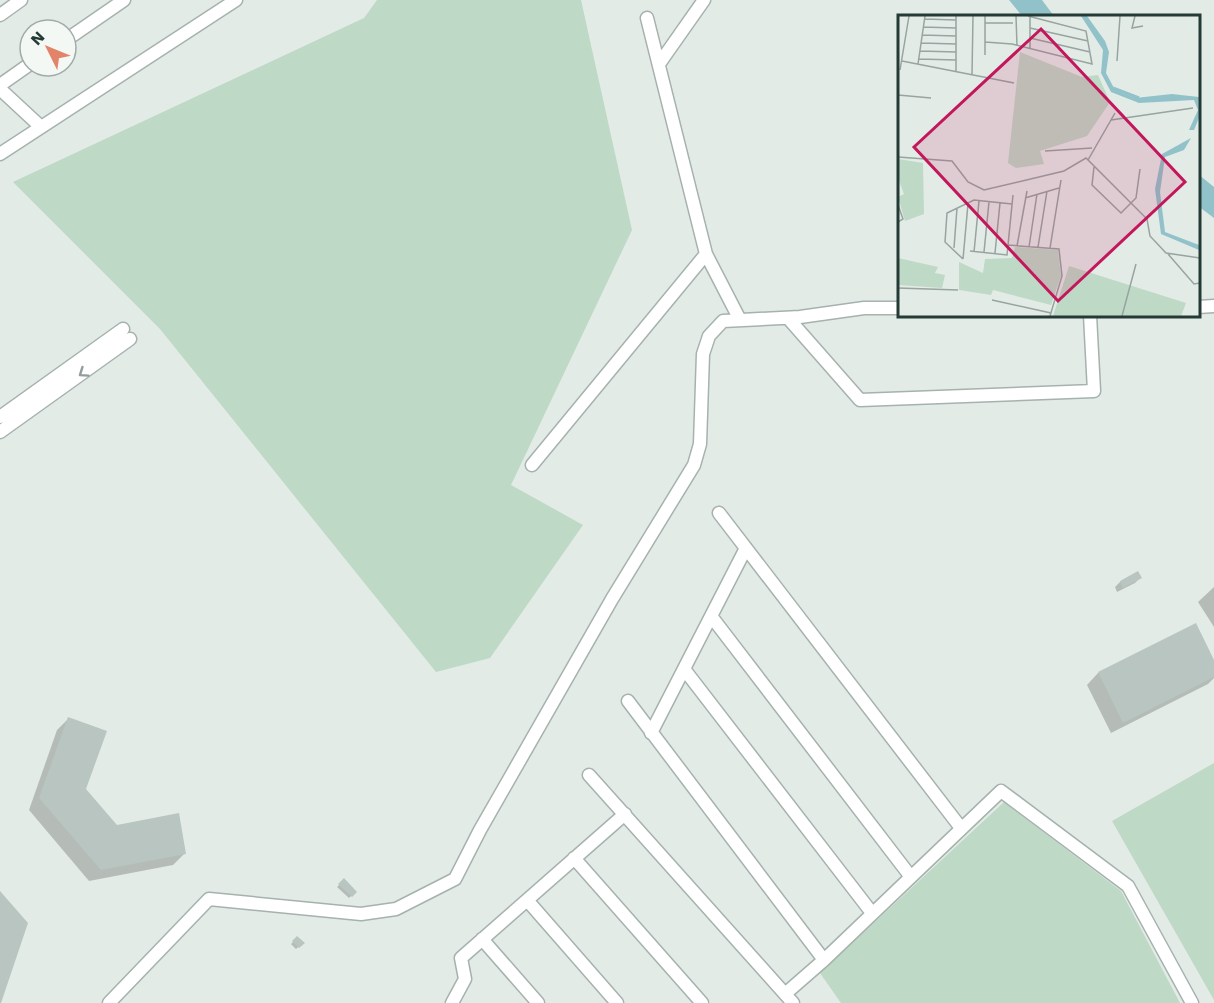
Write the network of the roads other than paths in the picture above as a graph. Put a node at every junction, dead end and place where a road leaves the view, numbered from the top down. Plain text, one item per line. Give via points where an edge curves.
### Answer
1 (21, 0) edge
2 (124, 0) edge
3 (236, 0) edge
4 (704, 0) edge
5 (0, 15) edge
6 (647, 18) dead end
7 (78, 32) edge
8 (659, 64) junction
9 (18, 73) edge
10 (0, 87) edge
11 (41, 127) junction
12 (0, 154) edge
13 (705, 254) junction
14 (1214, 306) edge
15 (1199, 307) edge
16 (898, 308) edge
17 (1089, 316) edge
18 (788, 318) junction
19 (740, 320) junction
20 (0, 417) edge
21 (0, 432) edge
22 (532, 465) dead end
23 (719, 513) dead end
24 (746, 548) junction
25 (711, 615) junction
26 (684, 669) junction
27 (628, 701) dead end
28 (651, 733) junction
29 (589, 775) dead end
30 (625, 814) junction
31 (961, 828) junction
32 (574, 858) junction
33 (911, 877) junction
34 (527, 900) junction
35 (872, 913) junction
36 (482, 939) junction
37 (824, 960) junction
38 (789, 999) edge
39 (454, 1002) edge
40 (109, 1003) edge
41 (538, 1003) edge
42 (616, 1003) edge
43 (702, 1003) edge
44 (1192, 1003) edge

1 - 5 street
2 - 7 street
3 - 11 street
4 - 8 street
6 - 8 street
8 - 13 street
9 - 10 street
10 - 11 street
11 - 12 street
13 - 19 street
13 - 22 street
14 - 15 street
16 - 18 street via 864,308
17 - 18 street via 1095,391 860,400
18 - 19 street
19 - 40 street via 723,321 709,336 703,354 700,444 694,465 612,599 455,879 396,909 361,914 209,899
20 -> 21 street via 127,334
23 - 24 street
24 - 25 street
24 - 31 street
25 - 26 street
25 - 33 street
26 - 28 street
26 - 35 street
27 - 28 street
28 - 37 street
29 - 30 street
30 - 32 street
30 - 38 street
31 - 33 street
31 - 44 street via 1001,791 1128,886
32 - 34 street
32 - 43 street
33 - 35 street
34 - 36 street
34 - 42 street
35 - 37 street
36 - 39 street via 461,958 465,979
36 - 41 street
37 - 38 street

